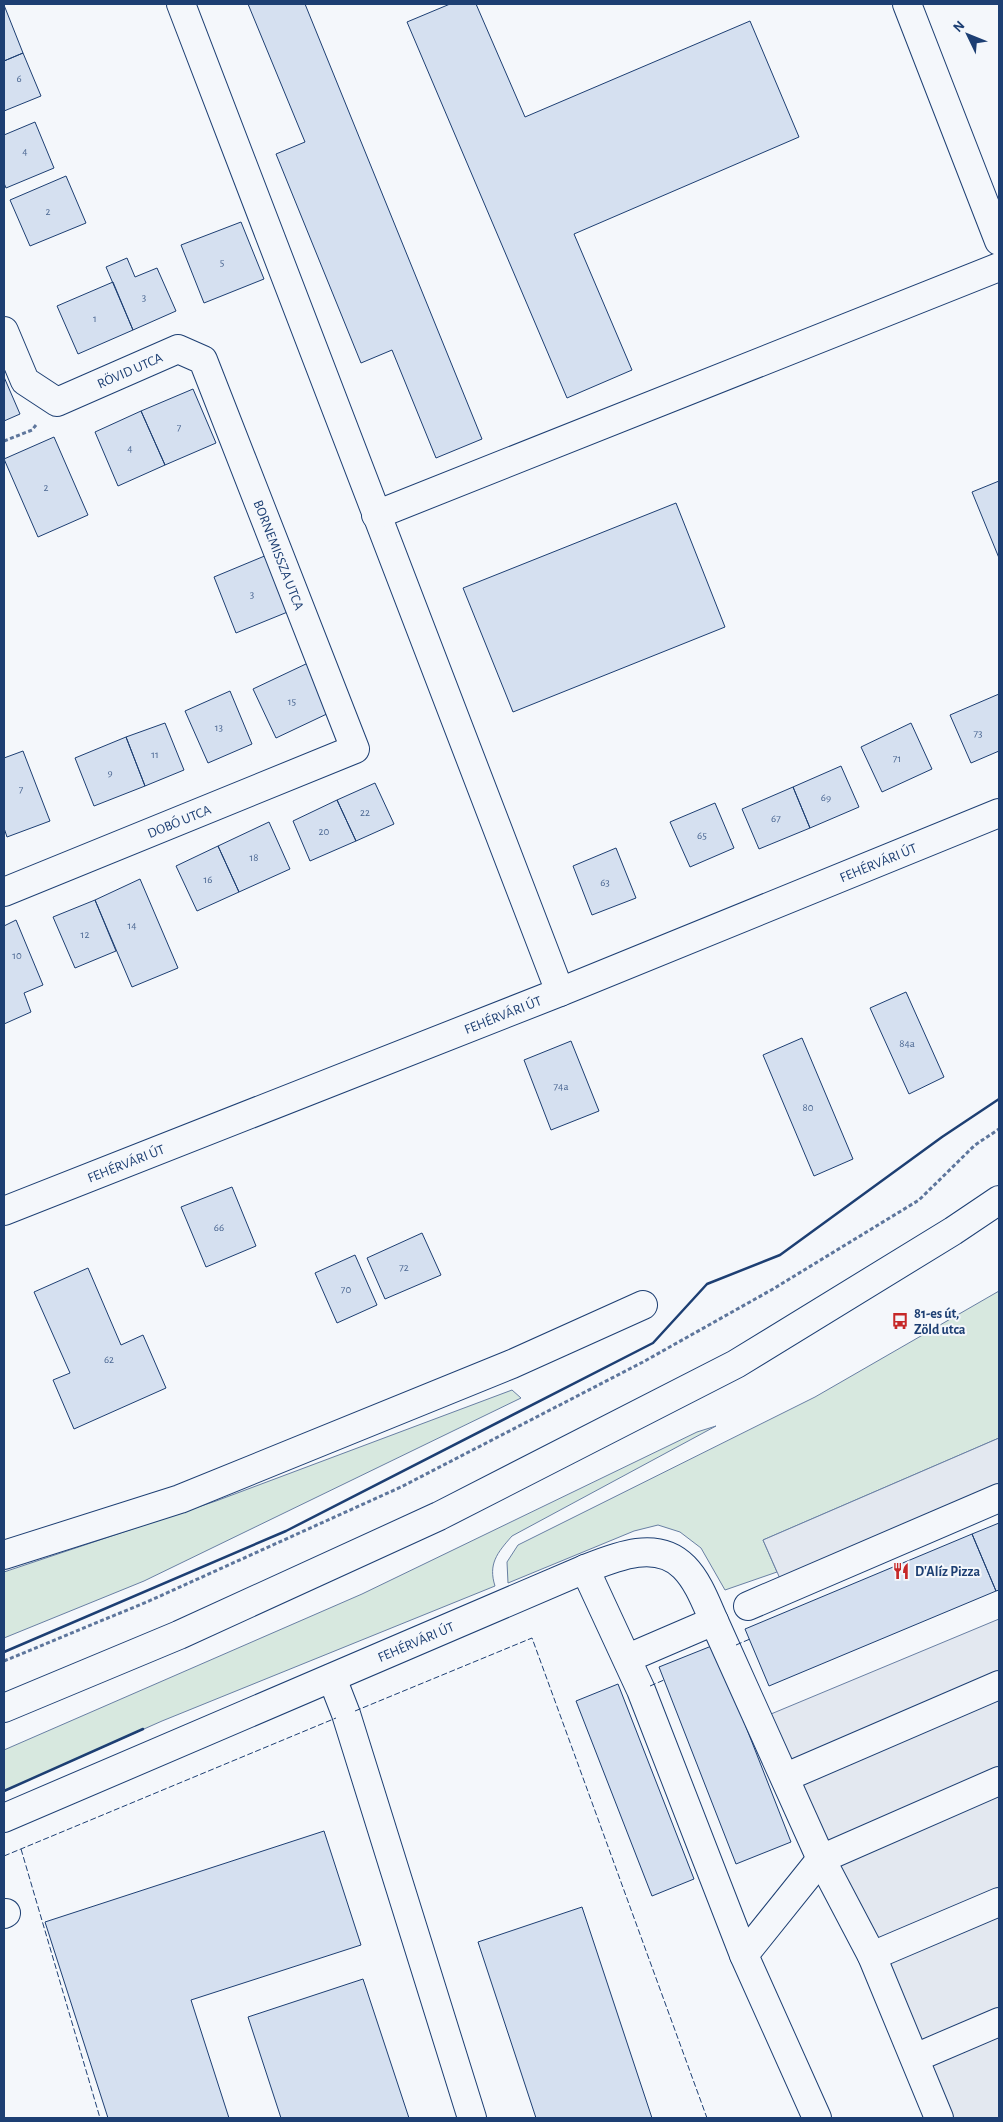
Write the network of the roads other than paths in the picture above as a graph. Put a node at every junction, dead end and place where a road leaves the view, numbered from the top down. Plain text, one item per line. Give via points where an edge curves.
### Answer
1 (181, 4) edge
2 (907, 4) edge
3 (999, 241) edge
4 (999, 267) edge
5 (4, 331) edge
6 (203, 360) joint
7 (376, 515) junction
8 (355, 750) joint
9 (999, 812) edge
10 (4, 892) edge
11 (560, 992) junction
12 (999, 1200) edge
13 (4, 1211) edge
14 (644, 1305) dead end
15 (999, 1498) edge
16 (4, 1555) edge
17 (585, 1569) junction
18 (748, 1606) dead end
19 (714, 1621) junction
20 (628, 1658) junction
21 (332, 1678) junction
22 (999, 1684) edge
23 (4, 1708) edge
24 (786, 1777) junction
25 (999, 1781) edge
26 (4, 1818) edge
27 (822, 1859) junction
28 (999, 1902) edge
29 (744, 1955) junction
30 (872, 1956) junction
31 (999, 2022) edge
32 (915, 2058) junction
33 (472, 2118) edge
34 (817, 2118) edge
35 (939, 2118) edge

1 - 7 street
2 - 3 street
4 - 7 street
5 - 6 street, RÖVID UTCA via 25,381 56,402 178,349
6 - 8 street, BORNEMISSZA UTCA
7 - 11 street
8 - 10 street, DOBÓ UTCA
9 - 11 street, FEHÉRVÁRI ÚT
11 - 13 street, FEHÉRVÁRI ÚT
12 - 23 street via 736,1364 440,1516 179,1634
14 - 16 street via 512,1364 180,1499
15 - 18 street
17 - 19 street, FEHÉRVÁRI ÚT via 616,1557 644,1552 666,1554 684,1566
17 - 20 street
17 - 21 street, FEHÉRVÁRI ÚT
19 - 20 street
19 - 24 street, FEHÉRVÁRI ÚT
20 - 29 street
21 - 26 street, FEHÉRVÁRI ÚT
21 - 33 street
22 - 24 street
24 - 27 street, FEHÉRVÁRI ÚT
25 - 27 street
27 - 29 street
27 - 30 street, FEHÉRVÁRI ÚT
28 - 30 street
29 - 34 street
30 - 32 street, FEHÉRVÁRI ÚT
31 - 32 street
32 - 35 street, FEHÉRVÁRI ÚT

